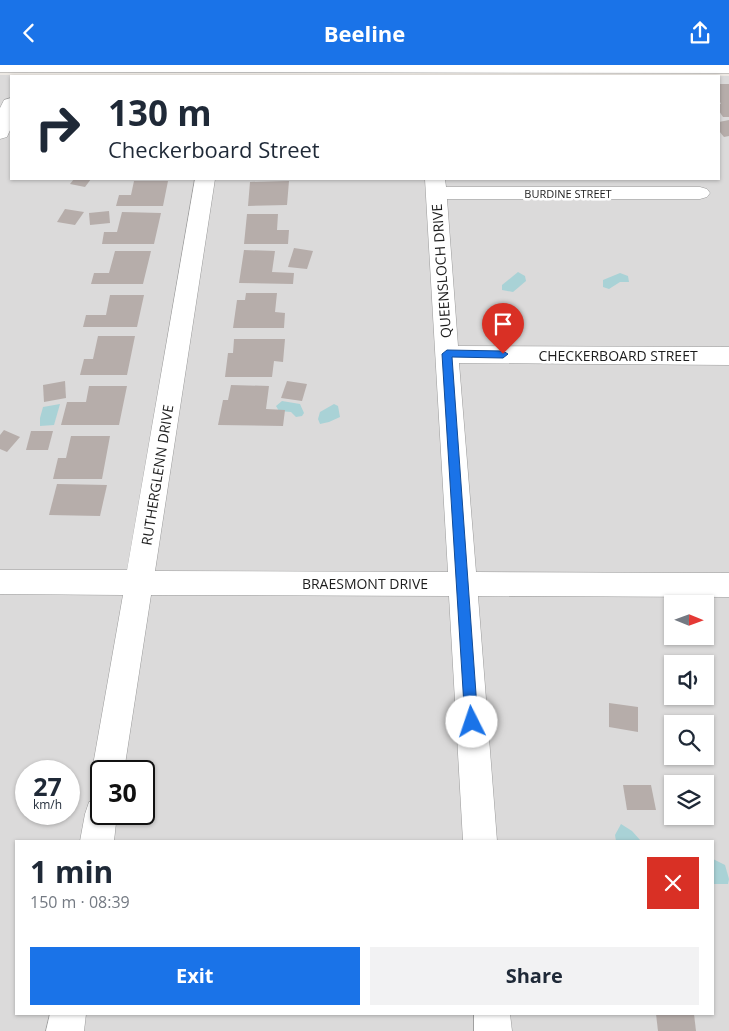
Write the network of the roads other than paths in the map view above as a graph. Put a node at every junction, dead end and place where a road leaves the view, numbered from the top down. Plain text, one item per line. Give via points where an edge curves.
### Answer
1 (588, 66) edge
2 (0, 67) edge
3 (351, 67) edge
4 (729, 68) edge
5 (24, 70) edge
6 (223, 70) edge
7 (427, 72) edge
8 (10, 107) edge
9 (0, 133) edge
10 (205, 180) edge
11 (435, 186) edge
12 (700, 193) dead end
13 (447, 354) junction
14 (729, 356) edge
15 (0, 582) edge
16 (140, 582) junction
17 (462, 583) junction
18 (729, 585) edge
19 (110, 760) edge
20 (99, 825) edge
21 (97, 840) edge
22 (480, 840) edge
23 (68, 1015) edge
24 (492, 1015) edge
25 (65, 1031) edge
26 (493, 1031) edge

1 - 4 street
1 - 7 street
2 - 5 street
3 - 6 street
3 - 7 street
5 - 6 street
8 - 9 street
10 - 16 street, RUTHERGLENN DRIVE
11 - 12 street, BURDINE STREET
11 - 13 street, QUEENSLOCH DRIVE
13 - 14 street, CHECKERBOARD STREET
13 - 17 street, QUEENSLOCH DRIVE
15 - 16 street, BRAESMONT DRIVE
16 - 17 street, BRAESMONT DRIVE
16 - 19 street, RUTHERGLENN DRIVE
17 - 18 street, BRAESMONT DRIVE
17 - 22 street, QUEENSLOCH DRIVE
20 - 21 street
23 - 25 street
24 - 26 street

